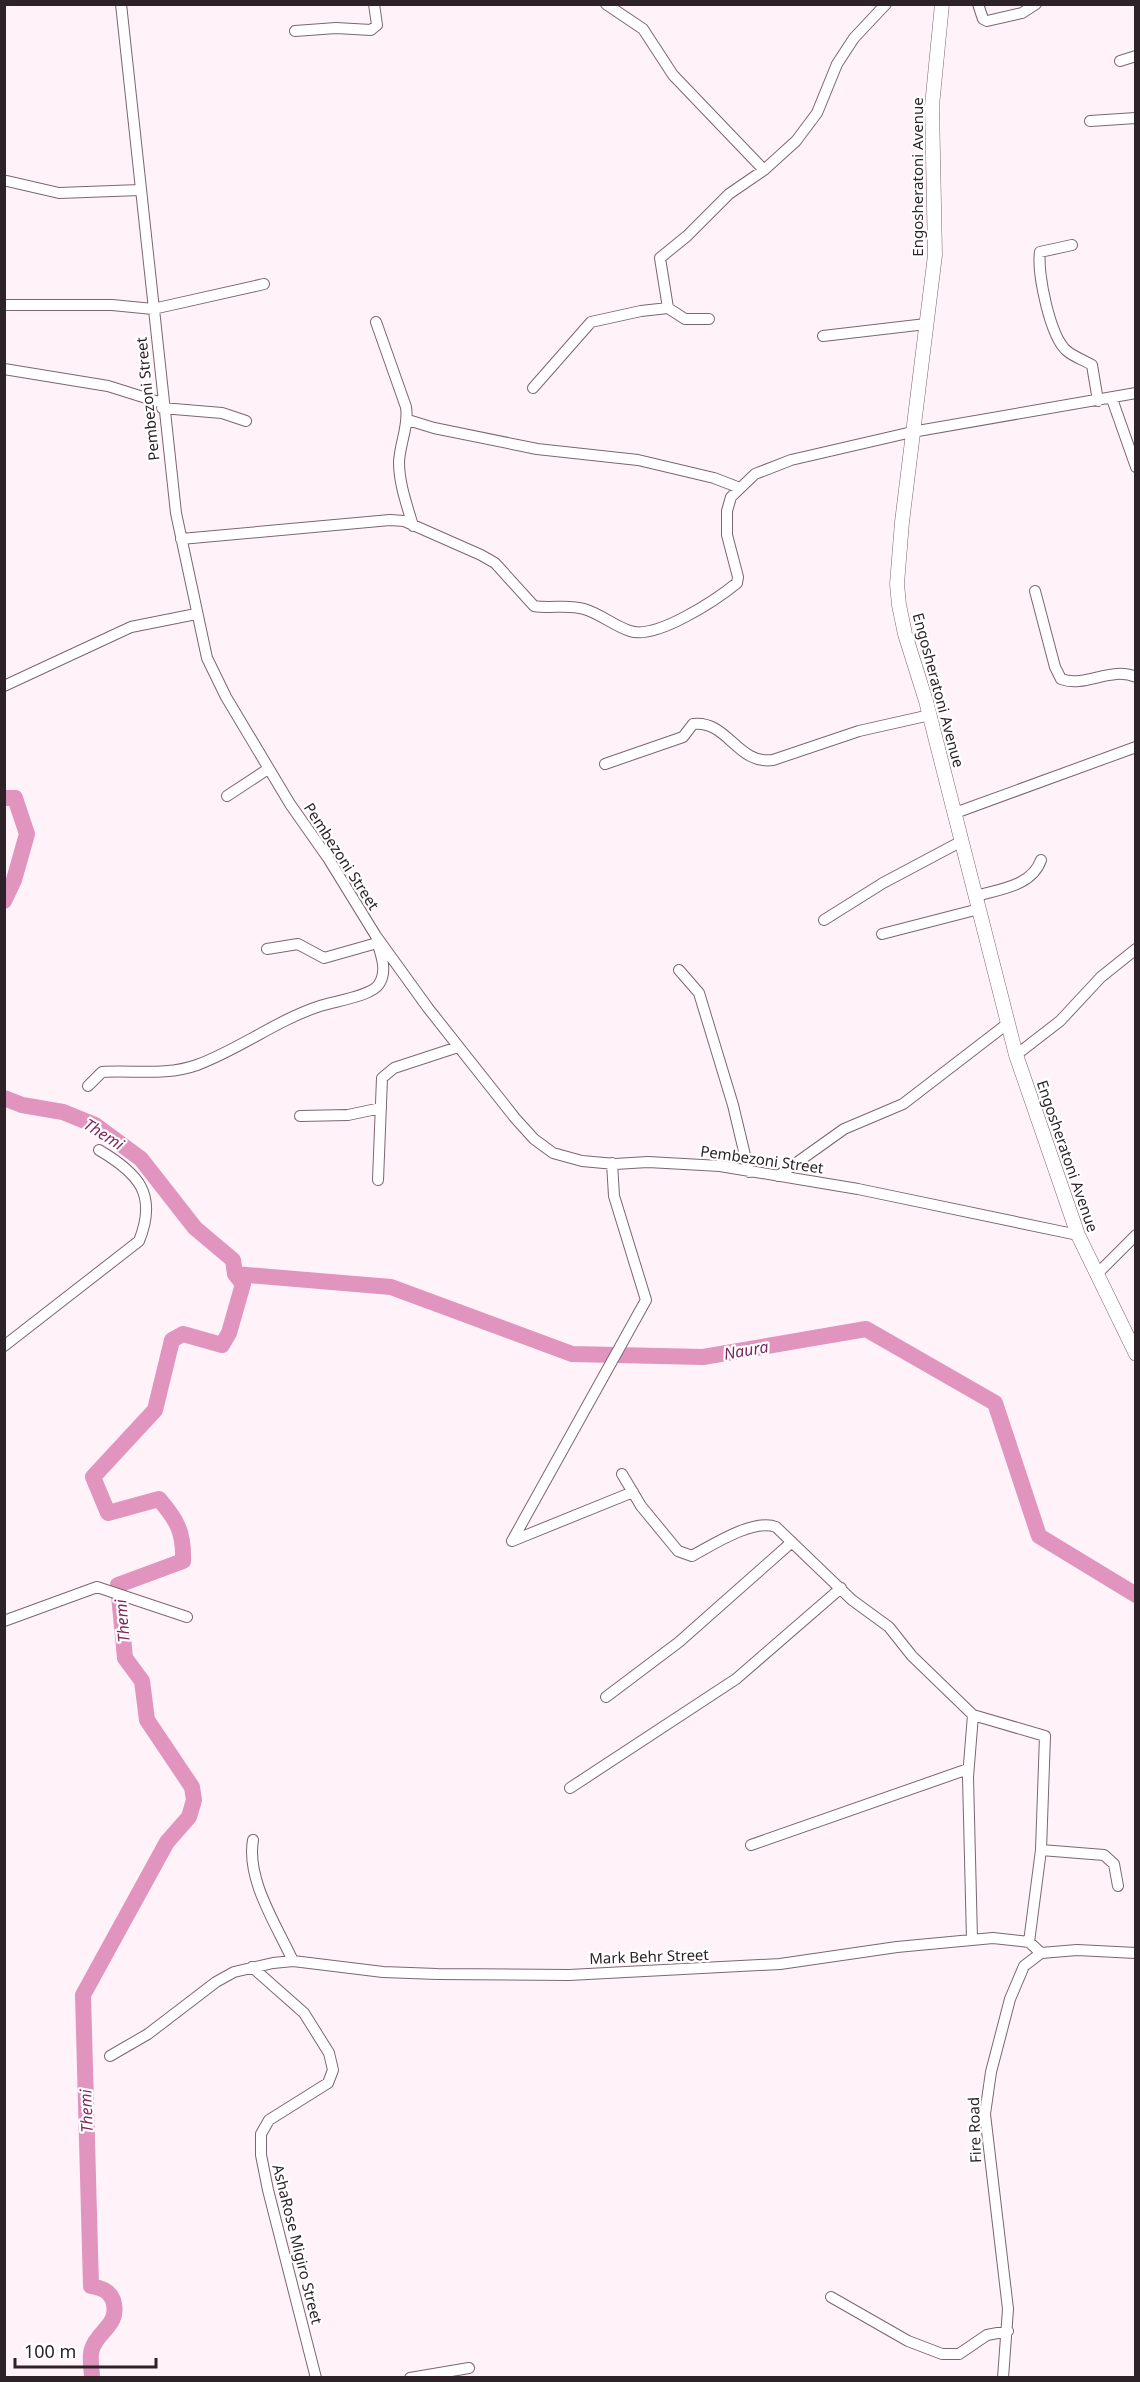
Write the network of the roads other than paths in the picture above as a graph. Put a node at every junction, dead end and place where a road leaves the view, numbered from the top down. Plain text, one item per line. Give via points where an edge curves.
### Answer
1 (121, 4) edge
2 (374, 4) edge
3 (606, 4) edge
4 (886, 4) edge
5 (942, 4) edge
6 (978, 4) edge
7 (1036, 4) edge
8 (295, 31) dead end
9 (1136, 56) edge
10 (1120, 61) dead end
11 (1136, 118) edge
12 (1090, 122) dead end
13 (764, 170) junction
14 (7, 181) dead end
15 (140, 190) junction
16 (1072, 245) dead end
17 (264, 284) dead end
18 (4, 305) edge
19 (668, 308) junction
20 (153, 309) junction
21 (709, 319) dead end
22 (376, 322) dead end
23 (926, 324) junction
24 (822, 336) dead end
25 (4, 369) edge
26 (533, 388) dead end
27 (1136, 393) edge
28 (1112, 399) junction
29 (1098, 401) junction
30 (162, 405) junction
31 (408, 420) junction
32 (246, 421) dead end
33 (912, 432) junction
34 (1136, 467) edge
35 (740, 488) junction
36 (413, 526) junction
37 (181, 539) junction
38 (1035, 591) dead end
39 (196, 614) junction
40 (1136, 677) edge
41 (4, 686) edge
42 (930, 715) junction
43 (1136, 747) edge
44 (605, 764) dead end
45 (268, 769) junction
46 (227, 796) dead end
47 (955, 813) junction
48 (962, 841) junction
49 (1041, 860) dead end
50 (977, 903) junction
51 (824, 920) dead end
52 (882, 934) dead end
53 (377, 939) junction
54 (267, 949) dead end
55 (1136, 950) edge
56 (679, 970) dead end
57 (1007, 1024) junction
58 (458, 1047) junction
59 (1016, 1055) junction
60 (88, 1086) dead end
61 (381, 1108) junction
62 (300, 1116) dead end
63 (99, 1150) dead end
64 (612, 1163) junction
65 (749, 1172) junction
66 (778, 1176) junction
67 (378, 1180) dead end
68 (1078, 1234) junction
69 (1136, 1235) edge
70 (1096, 1275) junction
71 (4, 1346) edge
72 (1136, 1354) edge
73 (622, 1474) dead end
74 (633, 1492) junction
75 (792, 1542) junction
76 (841, 1588) junction
77 (187, 1617) dead end
78 (4, 1621) edge
79 (606, 1696) dead end
80 (973, 1714) junction
81 (968, 1769) junction
82 (570, 1788) dead end
83 (253, 1840) dead end
84 (750, 1845) dead end
85 (1041, 1850) junction
86 (1118, 1886) dead end
87 (972, 1940) junction
88 (1029, 1942) junction
89 (1041, 1953) junction
90 (1136, 1953) edge
91 (293, 1961) junction
92 (252, 1966) junction
93 (110, 2056) dead end
94 (831, 2297) dead end
95 (1008, 2331) junction
96 (469, 2368) dead end
97 (316, 2378) edge
98 (410, 2378) edge
99 (1003, 2378) edge

1 - 15 street, Pembezoni Street
2 - 8 street via 376,25 371,30
3 - 13 street via 643,29 673,75
4 - 13 street via 854,38 837,64 817,113 796,141
5 - 23 street, Engosheratoni Avenue via 932,106 934,255
6 - 7 street via 987,21 1022,14
9 - 10 street
11 - 12 street
13 - 19 street via 729,194 660,258
14 - 15 street via 59,193
15 - 20 street, Pembezoni Street
16 - 29 street via 1040,252 1042,287 1064,348 1092,365
17 - 20 street
18 - 20 street
19 - 21 street via 685,319
19 - 26 street via 640,310 591,322
20 - 30 street, Pembezoni Street
22 - 31 street
23 - 24 street
23 - 33 street, Engosheratoni Avenue
25 - 30 street via 108,386
27 - 28 street
28 - 29 street
28 - 34 street
29 - 33 street
30 - 32 street via 222,413
30 - 37 street, Pembezoni Street
31 - 35 street via 537,449 638,460
31 - 36 street via 399,460 400,480
33 - 35 street via 791,460 755,474
33 - 42 street, Engosheratoni Avenue via 897,584 905,634
35 - 36 street via 731,496 726,524 737,583 671,624 640,633 583,609 534,606 495,563
36 - 37 street via 404,521 374,520
37 - 39 street, Pembezoni Street
38 - 40 street via 1061,679 1070,682 1106,675
39 - 41 street via 131,627
39 - 45 street, Pembezoni Street via 215,676
42 - 44 street via 858,731 761,762 711,726 693,724 683,737
42 - 47 street, Engosheratoni Avenue
43 - 47 street
45 - 46 street
45 - 53 street, Pembezoni Street
47 - 48 street, Engosheratoni Avenue
48 - 50 street, Engosheratoni Avenue
48 - 51 street via 900,873
49 - 50 street via 1038,870 1026,880
50 - 52 street
50 - 57 street, Engosheratoni Avenue
53 - 54 street via 324,958 298,944
53 - 58 street, Pembezoni Street
53 - 60 street via 382,976 375,989 365,995 304,1011 197,1065 157,1072 102,1072
55 - 59 street via 1101,977 1060,1021
56 - 65 street via 699,993
57 - 59 street, Engosheratoni Avenue
57 - 66 street via 903,1104 844,1129
58 - 61 street via 387,1073 380,1087
58 - 64 street, Pembezoni Street via 534,1139 553,1153 582,1161
59 - 68 street, Engosheratoni Avenue
61 - 62 street via 348,1115
61 - 67 street
63 - 71 street via 125,1166 144,1190 139,1241
64 - 65 street, Pembezoni Street via 720,1166
64 - 74 street via 614,1196 646,1300 512,1541
65 - 66 street, Pembezoni Street
66 - 68 street, Pembezoni Street
68 - 70 street, Engosheratoni Avenue
69 - 70 street
70 - 72 street, Engosheratoni Avenue
73 - 74 street
74 - 75 street via 666,1538 686,1555 692,1556 761,1524 776,1527
75 - 76 street
75 - 79 street via 679,1642
76 - 80 street via 889,1627 912,1656
76 - 82 street via 736,1679
77 - 78 street via 97,1587
80 - 81 street
80 - 85 street via 1045,1736
81 - 84 street
81 - 87 street
83 - 91 street via 251,1849 258,1881
85 - 86 street via 1104,1855 1114,1864
85 - 88 street
87 - 88 street, Mark Behr Street
87 - 91 street, Mark Behr Street via 780,1964 568,1975 394,1972
88 - 89 street
89 - 90 street
89 - 95 street, Fire Road via 1028,1961 1018,1978 998,2041 986,2100 987,2143
91 - 92 street, Mark Behr Street
92 - 93 street, Mark Behr Street via 216,1982 148,2034
92 - 97 street, AshaRose Migiro Street via 304,2013 329,2053 333,2070 328,2083 269,2120 261,2134 268,2190
94 - 95 street via 908,2341 942,2354 959,2354 987,2335
95 - 99 street, Fire Road
96 - 98 street

